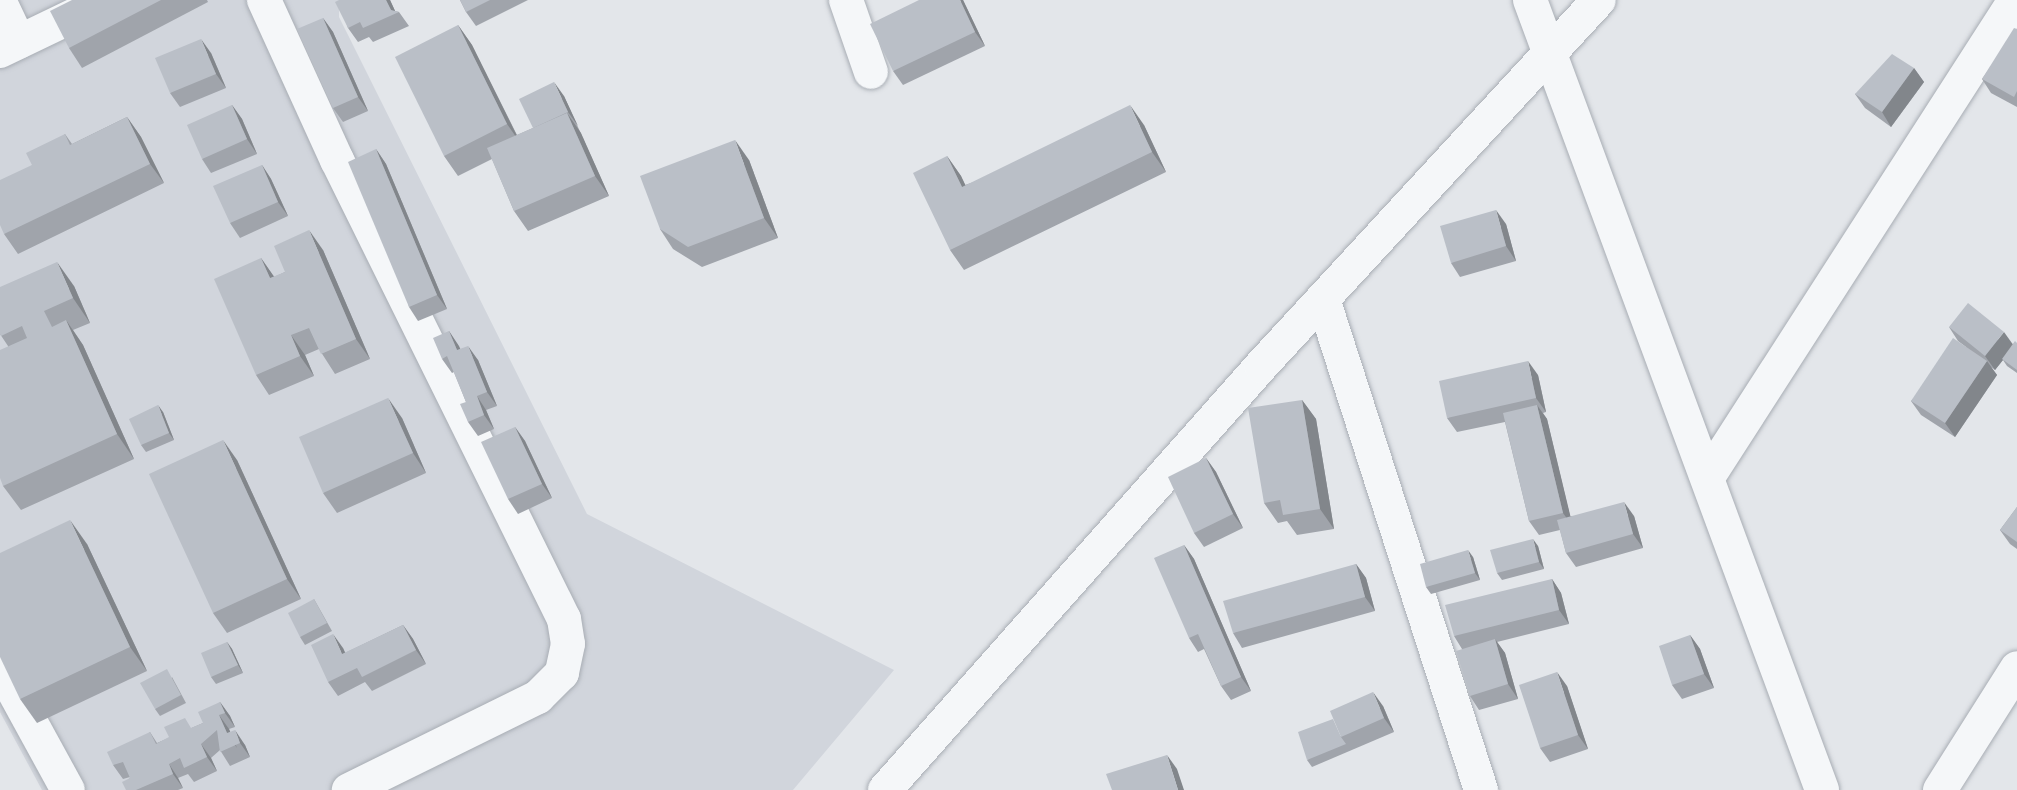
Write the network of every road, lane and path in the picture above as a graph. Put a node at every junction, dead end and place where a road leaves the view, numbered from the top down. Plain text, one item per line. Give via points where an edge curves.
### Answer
1 (106, 0) edge
2 (264, 0) edge
3 (846, 0) edge
4 (1530, 0) edge
5 (1599, 0) edge
6 (2015, 0) edge
7 (0, 2) edge
8 (9, 46) edge
9 (1548, 55) junction
10 (871, 72) dead end
11 (1323, 299) junction
12 (1708, 477) junction
13 (0, 666) edge
14 (2017, 668) edge
15 (68, 790) edge
16 (349, 790) edge
17 (885, 790) edge
18 (1481, 790) edge
19 (1822, 790) edge
20 (1940, 790) edge

1 - 8 street
2 - 16 street via 337,160 558,606 568,644 562,673 538,697
3 - 10 street
4 - 9 street
5 - 9 street
6 - 12 street
7 - 8 street
9 - 11 street
9 - 12 street
11 - 17 street
11 - 18 street
12 - 19 street
13 - 15 street
14 - 20 street

